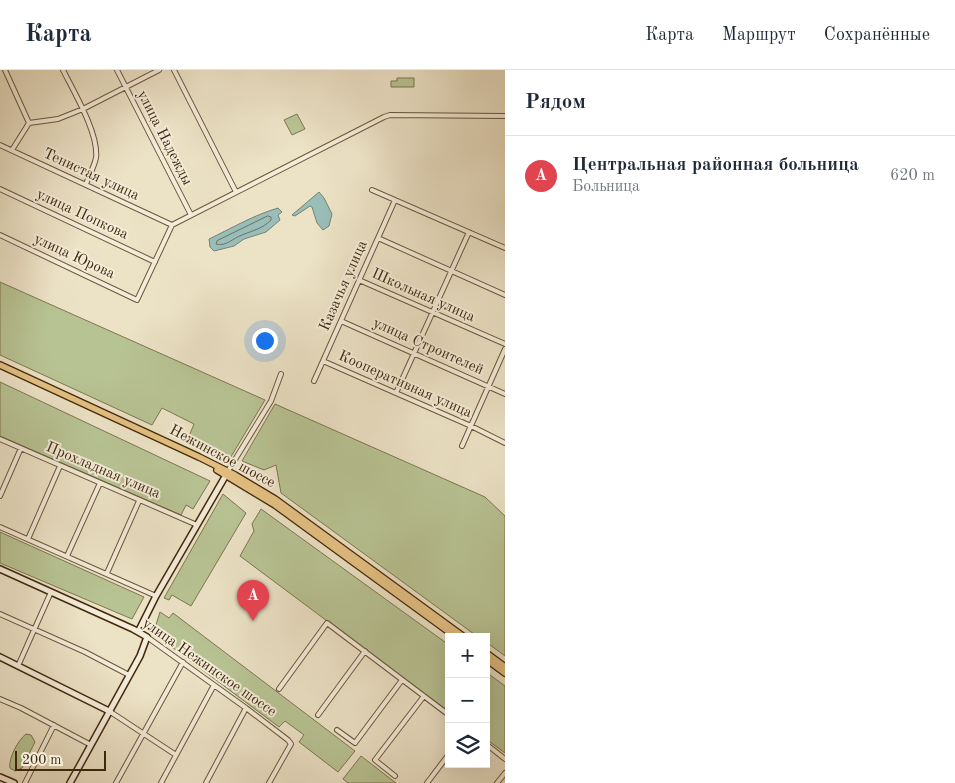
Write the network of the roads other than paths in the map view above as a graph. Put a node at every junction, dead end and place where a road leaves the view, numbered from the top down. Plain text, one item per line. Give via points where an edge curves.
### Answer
1 (5, 70) edge
2 (63, 70) edge
3 (117, 70) edge
4 (160, 70) edge
5 (174, 70) edge
6 (126, 88) junction
7 (83, 109) junction
8 (505, 116) edge
9 (29, 123) junction
10 (0, 145) edge
11 (12, 150) junction
12 (86, 184) junction
13 (0, 189) edge
14 (372, 190) dead end
15 (236, 192) junction
16 (395, 200) junction
17 (191, 215) junction
18 (172, 225) junction
19 (469, 232) junction
20 (0, 235) edge
21 (378, 238) junction
22 (505, 248) edge
23 (155, 262) junction
24 (451, 271) junction
25 (359, 280) junction
26 (505, 295) edge
27 (433, 311) junction
28 (341, 321) junction
29 (505, 344) edge
30 (505, 349) edge
31 (414, 353) junction
32 (323, 361) junction
33 (0, 367) edge
34 (281, 374) dead end
35 (314, 381) dead end
36 (488, 386) junction
37 (396, 393) junction
38 (505, 394) edge
39 (471, 426) junction
40 (0, 439) edge
41 (505, 443) edge
42 (462, 446) dead end
43 (21, 448) junction
44 (60, 466) junction
45 (227, 473) junction
46 (100, 483) junction
47 (0, 496) edge
48 (139, 501) junction
49 (197, 525) junction
50 (0, 527) edge
51 (28, 539) junction
52 (67, 556) junction
53 (0, 569) edge
54 (106, 573) junction
55 (51, 592) junction
56 (156, 596) junction
57 (0, 614) edge
58 (35, 630) junction
59 (138, 632) junction
60 (451, 633) edge
61 (459, 633) edge
62 (147, 638) junction
63 (365, 651) junction
64 (490, 656) edge
65 (0, 658) edge
66 (183, 662) junction
67 (490, 662) edge
68 (18, 666) junction
69 (505, 667) edge
70 (505, 672) edge
71 (129, 675) junction
72 (402, 680) junction
73 (214, 685) junction
74 (279, 689) dead end
75 (424, 696) junction
76 (0, 699) edge
77 (246, 708) junction
78 (110, 711) junction
79 (445, 712) edge
80 (318, 715) dead end
81 (54, 725) junction
82 (338, 730) dead end
83 (143, 734) junction
84 (90, 745) junction
85 (490, 747) edge
86 (176, 755) junction
87 (445, 759) edge
88 (505, 759) edge
89 (505, 773) edge
90 (0, 776) edge
91 (395, 776) dead end
92 (14, 783) edge
93 (25, 783) edge
94 (70, 783) edge
95 (116, 783) edge
96 (161, 783) edge
97 (206, 783) edge
98 (268, 783) edge
99 (427, 783) edge
100 (497, 783) edge

1 - 9 street
2 - 7 street
3 - 6 street, улица Надежды
4 - 6 street
5 - 15 street
6 - 7 street
6 - 17 street, улица Надежды
7 - 9 street via 58,119
7 - 12 street via 96,156
8 - 15 street via 384,117
9 - 11 street
10 - 11 street, Тенистая улица
11 - 12 street, Тенистая улица
12 - 18 street, Тенистая улица
13 - 23 street, улица Попкова
14 - 16 street
15 - 17 street
16 - 19 street
16 - 21 street, Казачья улица
17 - 18 street
18 - 23 street
19 - 22 street
19 - 24 street
20 - 23 street, улица Юрова via 138,300
21 - 24 street
21 - 25 street, Казачья улица
24 - 26 street
24 - 27 street
25 - 27 street, Школьная улица
25 - 28 street, Казачья улица
27 - 29 street, Школьная улица
27 - 31 street
28 - 31 street, улица Строителей
28 - 32 street, Казачья улица
30 - 36 street
31 - 36 street, улица Строителей
31 - 37 street
32 - 35 street, Казачья улица
32 - 37 street, Кооперативная улица
33 - 45 main road, Нежинское шоссе
34 - 45 street via 270,401
36 - 38 street, улица Строителей
36 - 39 street
37 - 39 street, Кооперативная улица
39 - 41 street, Кооперативная улица
39 - 42 street
40 - 43 street, Прохладная улица
43 - 44 street, Прохладная улица
43 - 47 street
44 - 46 street, Прохладная улица
44 - 51 street
45 - 49 main road
45 - 60 main road, Нежинское шоссе
45 - 61 main road, Нежинское шоссе via 275,499
46 - 48 street, Прохладная улица
46 - 52 street
48 - 49 street, Прохладная улица
48 - 54 street
49 - 56 main road
50 - 51 street
51 - 52 street
52 - 54 street
53 - 55 main road, улица Нежинское шоссе
54 - 56 street
55 - 58 street
55 - 59 main road, улица Нежинское шоссе
56 - 59 main road
57 - 58 street
58 - 68 street
58 - 71 street
59 - 62 main road, улица Нежинское шоссе
62 - 66 street, улица Нежинское шоссе
62 - 71 main road
63 - 72 street
63 - 74 street via 327,623
63 - 80 street
64 - 69 main road
65 - 68 main road
66 - 73 street, улица Нежинское шоссе
66 - 83 street
67 - 70 main road
68 - 78 main road
71 - 78 main road
72 - 75 street
72 - 82 street via 354,743
73 - 77 street, улица Нежинское шоссе
73 - 86 street
75 - 79 street
75 - 91 street via 375,760
76 - 81 street
77 - 97 street
77 - 98 street, улица Нежинское шоссе via 291,744
78 - 83 street
78 - 84 main road
81 - 84 street
81 - 93 street
83 - 86 street
83 - 95 street
84 - 94 main road
85 - 88 street
86 - 96 street
87 - 99 street
89 - 100 street
90 - 92 main road

